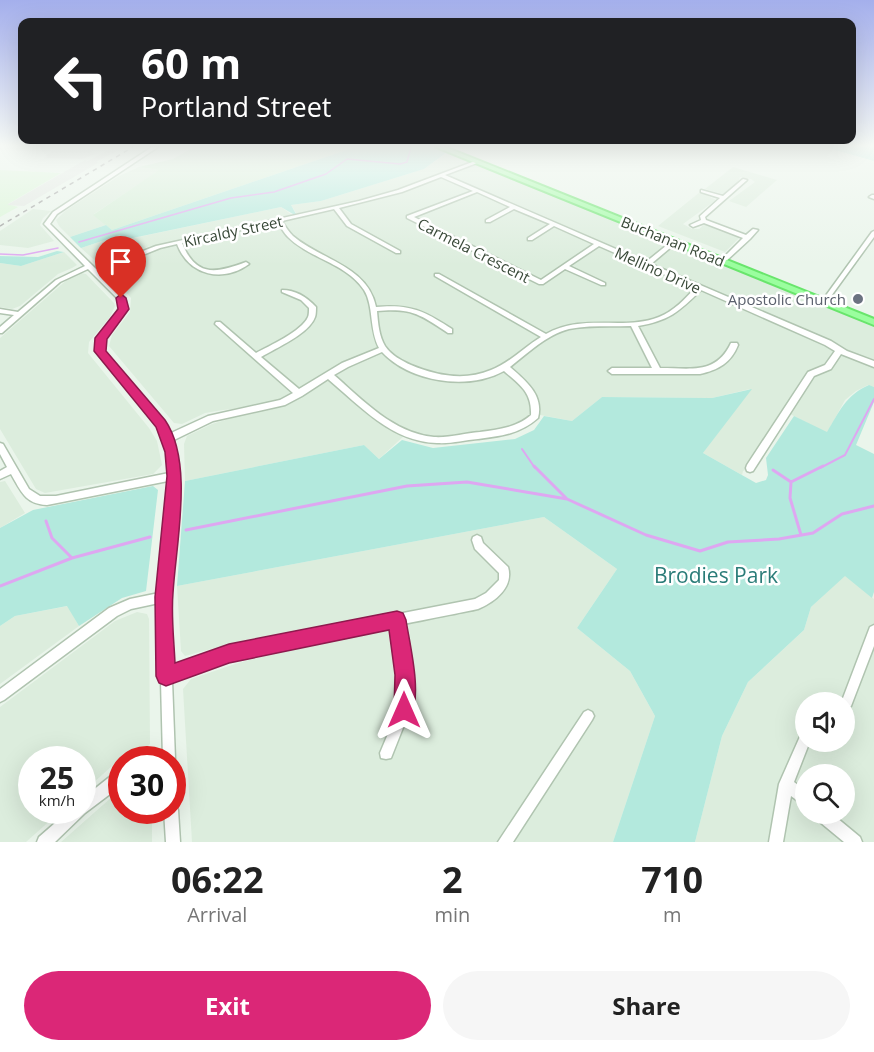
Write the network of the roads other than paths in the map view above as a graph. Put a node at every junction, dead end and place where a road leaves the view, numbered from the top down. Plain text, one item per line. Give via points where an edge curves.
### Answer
1 (97, 186) edge
2 (412, 186) edge
3 (466, 186) edge
4 (535, 186) edge
5 (738, 186) edge
6 (476, 191) junction
7 (704, 191) dead end
8 (724, 198) junction
9 (513, 207) junction
10 (336, 208) junction
11 (279, 221) junction
12 (488, 221) dead end
13 (704, 221) junction
14 (554, 224) junction
15 (693, 225) dead end
16 (755, 230) dead end
17 (874, 233) edge
18 (748, 238) junction
19 (530, 239) dead end
20 (180, 242) junction
21 (674, 242) junction
22 (598, 244) junction
23 (398, 252) dead end
24 (723, 261) junction
25 (246, 264) dead end
26 (646, 265) junction
27 (566, 267) junction
28 (92, 269) junction
29 (437, 275) dead end
30 (603, 284) dead end
31 (699, 288) junction
32 (284, 291) dead end
33 (824, 302) junction
34 (375, 309) junction
35 (0, 311) edge
36 (19, 314) junction
37 (874, 322) edge
38 (218, 324) dead end
39 (633, 324) junction
40 (0, 331) edge
41 (450, 331) dead end
42 (545, 336) junction
43 (734, 345) dead end
44 (383, 349) junction
45 (839, 352) junction
46 (256, 356) junction
47 (874, 364) edge
48 (505, 367) junction
49 (657, 370) junction
50 (612, 371) dead end
51 (329, 375) junction
52 (299, 394) junction
53 (169, 438) junction
54 (0, 446) edge
55 (13, 468) junction
56 (750, 468) dead end
57 (0, 476) edge
58 (174, 476) junction
59 (477, 540) dead end
60 (164, 597) junction
61 (397, 620) junction
62 (874, 631) edge
63 (166, 676) junction
64 (852, 692) edge
65 (0, 696) edge
66 (588, 716) dead end
67 (166, 746) edge
68 (799, 752) edge
69 (386, 753) dead end
70 (786, 784) junction
71 (108, 787) edge
72 (795, 791) edge
73 (96, 797) edge
74 (64, 824) edge
75 (172, 824) edge
76 (833, 824) edge
77 (44, 842) edge
78 (173, 842) edge
79 (505, 842) edge
80 (776, 842) edge
81 (855, 842) edge

1 - 28 street via 48,220 49,226
2 - 10 street, Kircaldy Street
3 - 6 street, Mellino Drive
4 - 21 main road, Buchanan Road
5 - 8 street
6 - 9 street, Mellino Drive
6 - 27 street, Carmela Crescent via 409,217 541,284
7 - 8 street
8 - 13 street via 702,217
9 - 12 street
9 - 14 street, Mellino Drive
10 - 11 street, Kircaldy Street
10 - 23 street via 349,225
11 - 20 street, Kircaldy Street
11 - 34 street via 290,236 365,286
13 - 15 street
13 - 18 street
14 - 19 street
14 - 22 street, Mellino Drive
16 - 18 street
17 - 33 street
18 - 24 street
20 - 25 street via 187,259 202,271 226,273
20 - 28 street, Kircaldy Street
21 - 24 main road, Buchanan Road
21 - 26 street
22 - 26 street, Mellino Drive
22 - 27 street, Carmela Crescent
24 - 33 main road, Buchanan Road
26 - 31 street, Mellino Drive
27 - 30 street
28 - 36 street, Kircaldy Street via 61,278
28 - 53 street via 124,306 101,338 100,351
29 - 42 street
31 - 39 street via 669,314
31 - 45 street, Mellino Drive via 828,343
32 - 46 street via 309,304 313,312 311,322
33 - 37 main road, Buchanan Road
34 - 41 street via 417,310
34 - 44 street via 376,332
35 - 36 street
36 - 40 street, Kircaldy Street
38 - 46 street
39 - 42 street via 572,326
39 - 49 street
42 - 48 street
43 - 49 street via 714,368
44 - 48 street via 395,360 440,378 467,379
44 - 51 street
45 - 47 street, Mellino Drive
45 - 56 street via 828,367 811,374
46 - 52 street
48 - 51 street via 531,391 536,403 535,416 509,432 435,440 406,434
49 - 50 street
51 - 52 street
52 - 53 street via 282,403 211,418
53 - 58 street
54 - 55 street
55 - 57 street
55 - 58 street via 28,495 46,501
58 - 60 street
59 - 61 street via 504,571 504,582 490,597 476,604
60 - 63 street
60 - 65 street via 113,612
61 - 63 street via 229,653
61 - 69 street via 404,710
62 - 64 street
63 - 67 street
66 - 79 street
68 - 70 street
70 - 72 street
70 - 80 street
71 - 73 street
74 - 77 street
75 - 78 street
76 - 81 street

